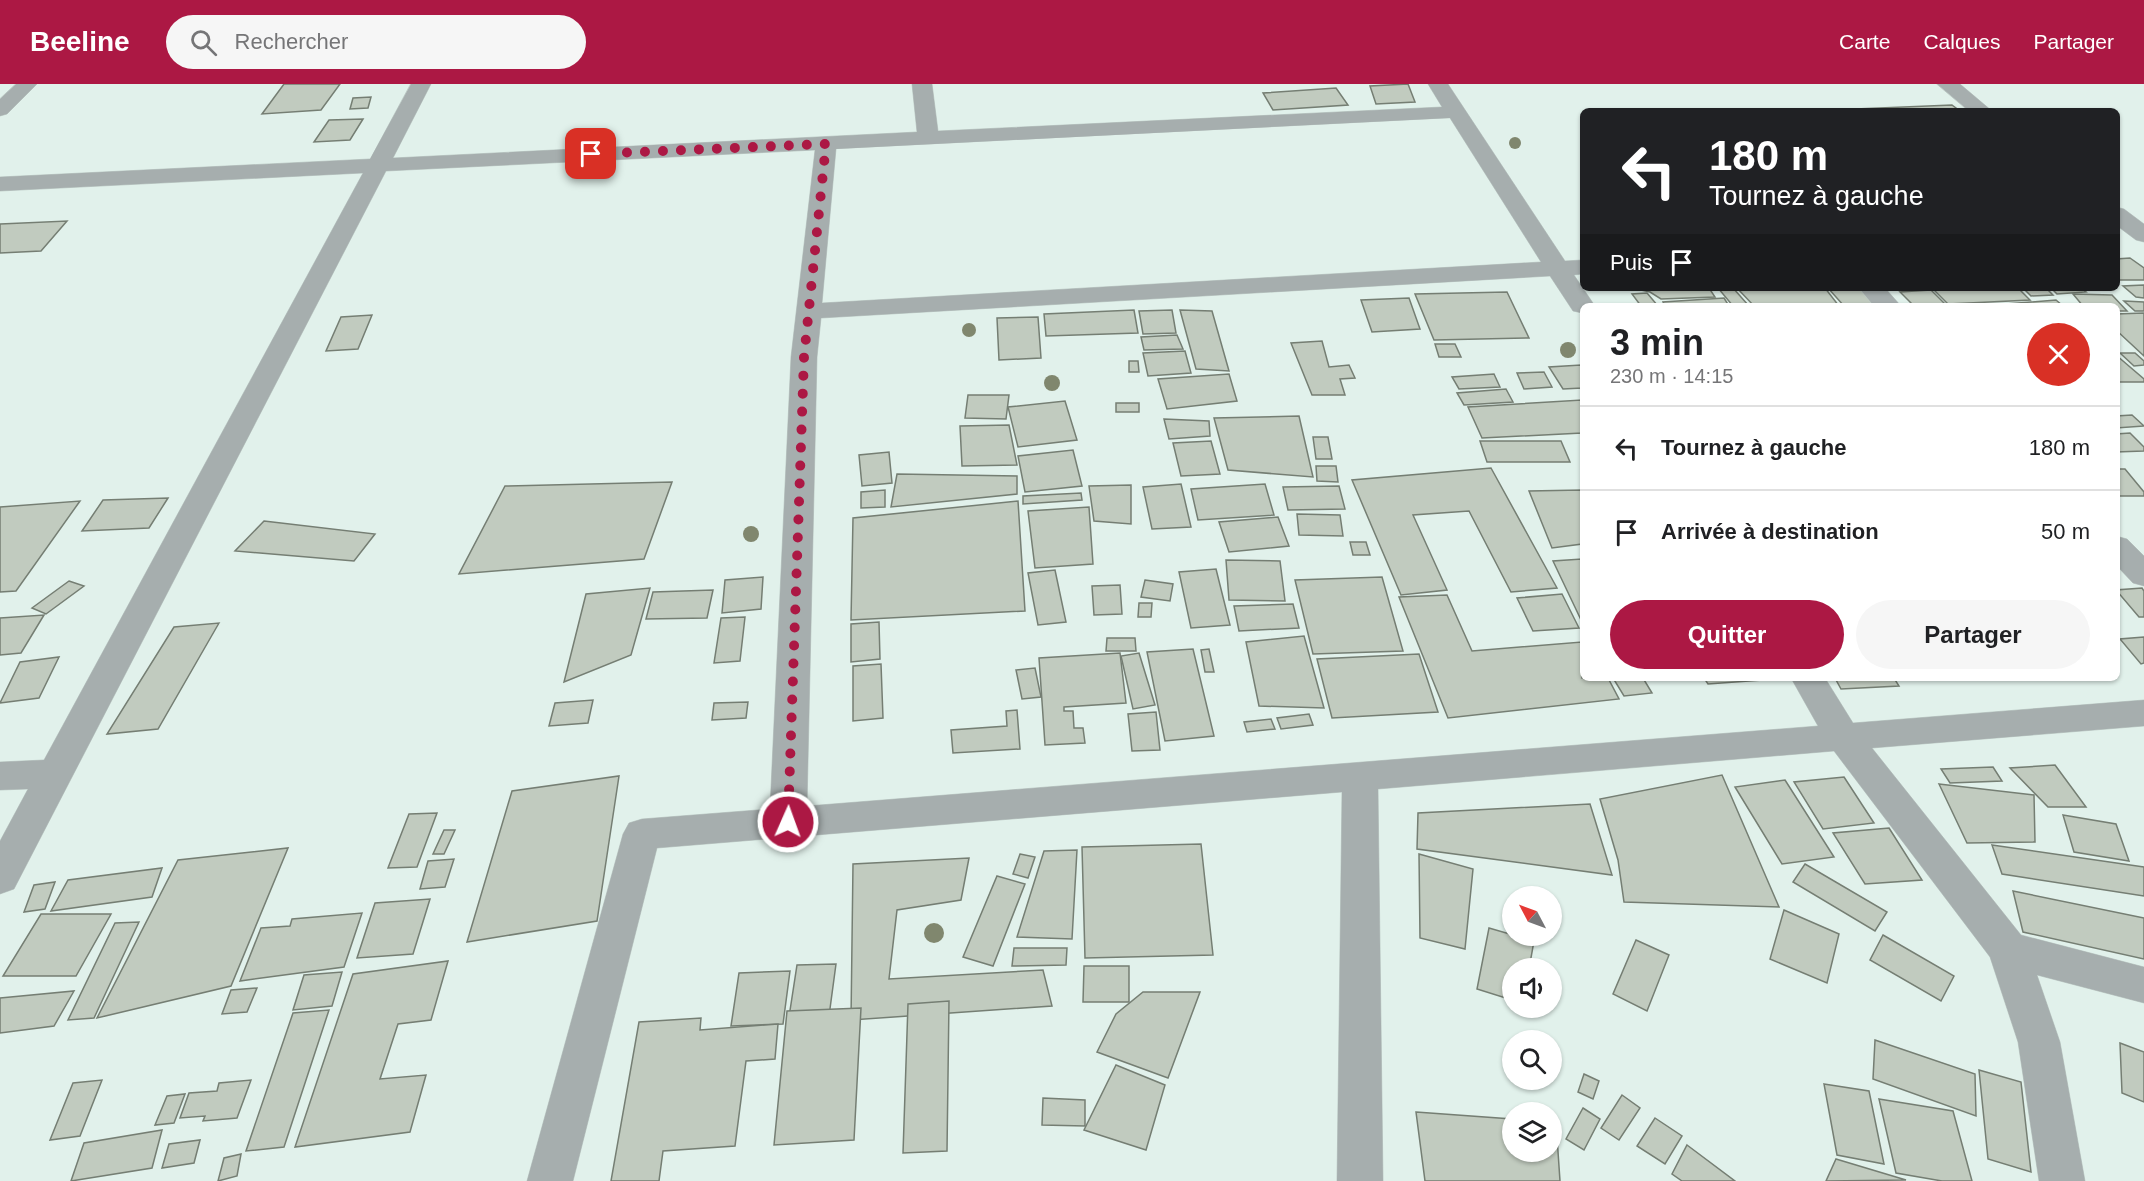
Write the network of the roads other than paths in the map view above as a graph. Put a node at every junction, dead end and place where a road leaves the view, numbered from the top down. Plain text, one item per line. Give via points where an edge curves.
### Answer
1 (27, 84) edge
2 (421, 84) edge
3 (922, 84) edge
4 (1438, 84) edge
5 (1947, 84) edge
6 (1978, 108) edge
7 (0, 110) edge
8 (1456, 112) junction
9 (928, 139) junction
10 (826, 144) junction
11 (378, 164) junction
12 (0, 184) edge
13 (2120, 217) edge
14 (2144, 235) edge
15 (2120, 237) edge
16 (1571, 268) edge
17 (1874, 291) edge
18 (1581, 303) edge
19 (1885, 303) edge
20 (809, 311) junction
21 (2120, 550) edge
22 (2144, 575) edge
23 (1810, 681) edge
24 (2144, 712) edge
25 (1844, 737) junction
26 (55, 774) junction
27 (0, 776) edge
28 (1360, 776) junction
29 (788, 822) junction
30 (0, 878) edge
31 (2008, 950) junction
32 (2144, 985) edge
33 (550, 1181) edge
34 (1360, 1181) edge
35 (2062, 1181) edge

1 - 7 street
2 - 11 street
3 - 9 street
4 - 8 street
5 - 6 street
8 - 9 street
8 - 16 street
9 - 10 street
10 - 11 street
10 - 20 street
11 - 12 street
11 - 26 street
13 - 14 street
14 - 15 street
16 - 18 street
16 - 20 street
17 - 19 street
20 - 29 street via 804,357
21 - 22 street
23 - 25 street
24 - 25 street
25 - 28 street
25 - 31 street
26 - 27 street
26 - 30 street
28 - 29 street
28 - 34 street
29 - 33 street via 642,834
31 - 32 street
31 - 35 street via 2039,1042

